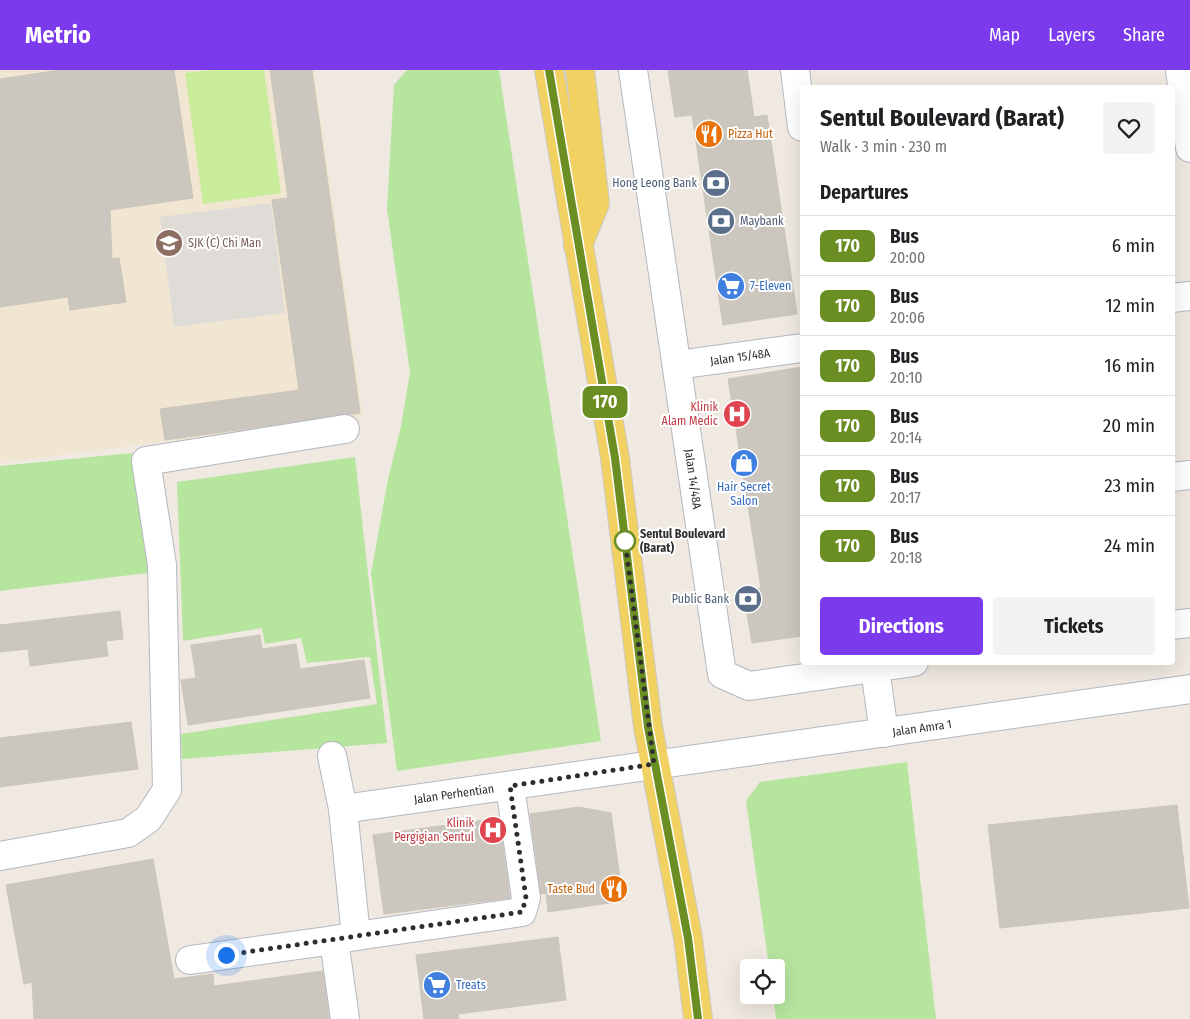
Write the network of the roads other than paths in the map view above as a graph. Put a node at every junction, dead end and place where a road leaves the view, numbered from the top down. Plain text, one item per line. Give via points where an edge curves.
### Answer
1 (549, 70) edge
2 (580, 70) edge
3 (633, 70) edge
4 (795, 70) edge
5 (1180, 70) edge
6 (800, 111) edge
7 (1184, 143) edge
8 (578, 245) junction
9 (1190, 296) edge
10 (1175, 298) edge
11 (800, 348) edge
12 (677, 365) junction
13 (345, 429) dead end
14 (1190, 475) edge
15 (1175, 477) edge
16 (1190, 622) edge
17 (1175, 624) edge
18 (874, 665) edge
19 (1190, 689) edge
20 (884, 733) junction
21 (332, 756) dead end
22 (654, 764) junction
23 (510, 786) junction
24 (343, 809) junction
25 (0, 856) edge
26 (345, 938) junction
27 (190, 960) dead end
28 (697, 1017) edge
29 (345, 1019) edge

1 - 8 main road
2 - 8 main road via 595,203
3 - 12 street, Jalan 14/48A
4 - 6 street
5 - 7 street
8 - 22 main road via 615,458
9 - 10 street
11 - 12 street, Jalan 15/48A
12 - 18 street, Jalan 14/48A via 722,674 748,686
13 - 25 street via 146,461 162,565 167,790 148,819 128,833
14 - 15 street
16 - 17 street
18 - 20 street
19 - 20 street, Jalan Amra 1
20 - 22 street, Jalan Amra 1
21 - 24 street
22 - 23 street, Jalan Perhentian
22 - 28 main road via 688,938
23 - 24 street, Jalan Perhentian
23 - 26 street via 526,898 522,912
24 - 26 street
26 - 27 street
26 - 29 street

